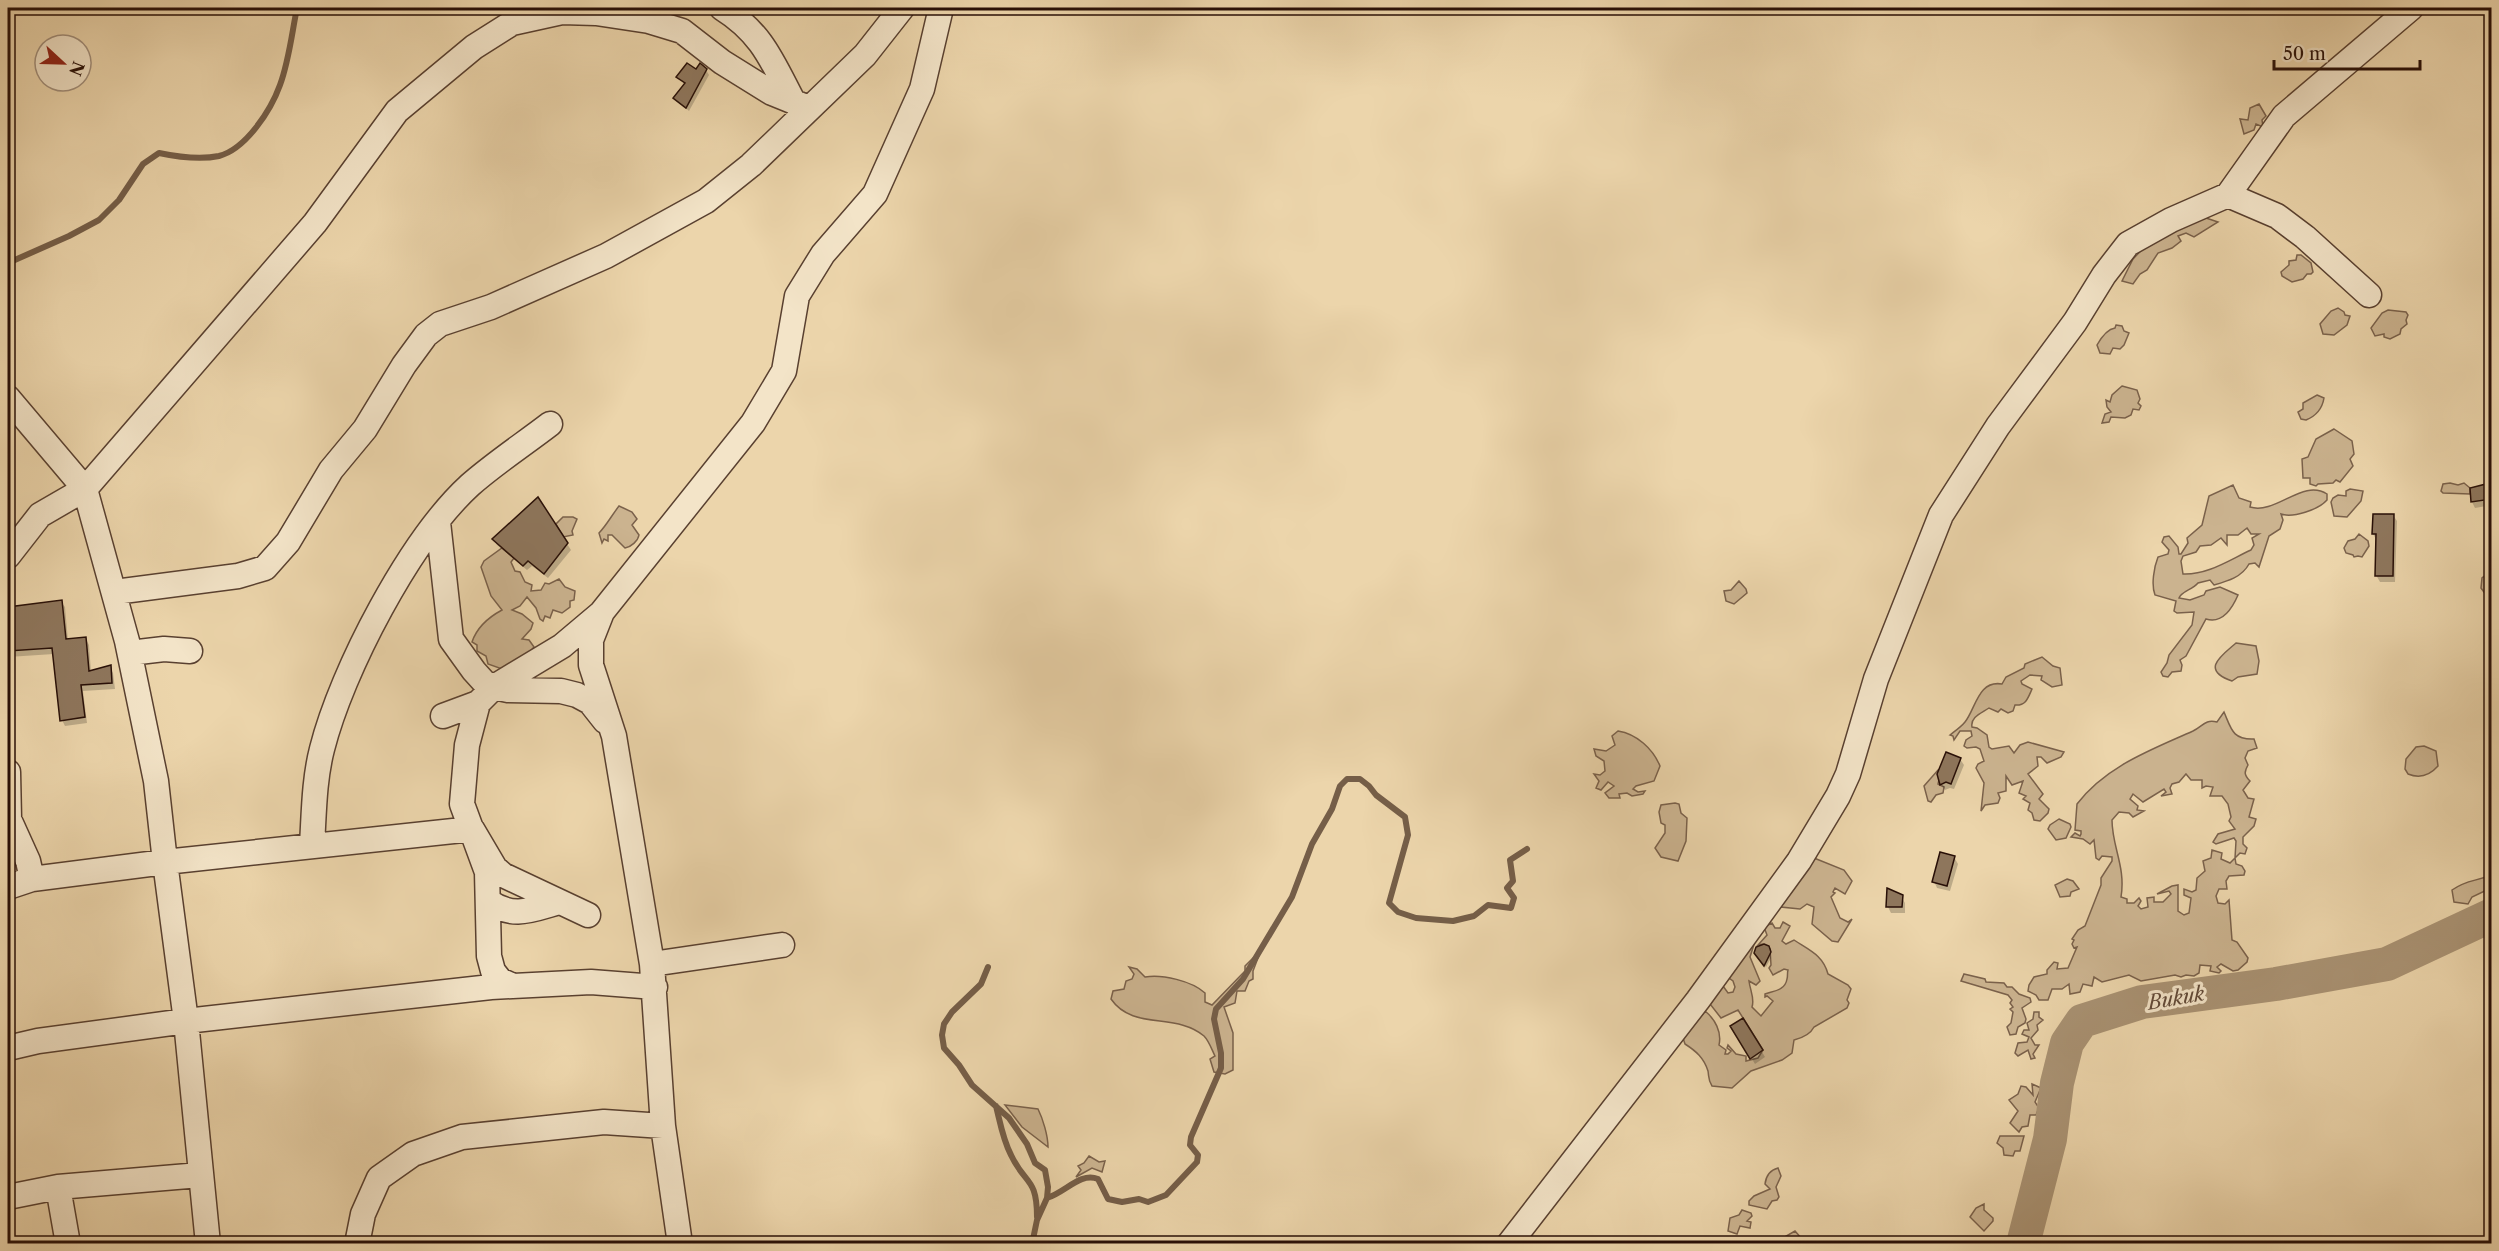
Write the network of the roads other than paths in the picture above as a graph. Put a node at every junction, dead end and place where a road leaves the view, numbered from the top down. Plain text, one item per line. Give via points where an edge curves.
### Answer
1 (646, 8) edge
2 (722, 8) edge
3 (902, 8) edge
4 (941, 8) edge
5 (2413, 9) edge
6 (682, 32) junction
7 (801, 104) junction
8 (2228, 195) junction
9 (2369, 295) dead end
10 (8, 398) edge
11 (550, 424) dead end
12 (85, 489) junction
13 (438, 522) junction
14 (8, 556) edge
15 (115, 592) junction
16 (602, 612) junction
17 (190, 651) dead end
18 (130, 653) junction
19 (486, 695) junction
20 (443, 716) dead end
21 (614, 736) junction
22 (8, 772) edge
23 (472, 829) junction
24 (312, 845) junction
25 (165, 862) junction
26 (32, 879) junction
27 (8, 887) edge
28 (488, 901) junction
29 (559, 902) junction
30 (509, 912) junction
31 (588, 915) dead end
32 (489, 945) junction
33 (782, 945) dead end
34 (653, 975) junction
35 (513, 986) junction
36 (186, 1021) junction
37 (8, 1048) edge
38 (663, 1126) junction
39 (200, 1174) junction
40 (58, 1187) junction
41 (8, 1197) edge
42 (68, 1244) edge
43 (208, 1244) edge
44 (357, 1244) edge
45 (680, 1244) edge
46 (1509, 1244) edge

1 - 6 street
2 - 7 street via 768,50
3 - 7 street via 865,55
4 - 16 street via 922,89 875,194 823,254 797,296 784,371 753,423
5 - 8 street via 2284,116
6 - 7 street via 762,87
6 - 12 street via 649,21 562,12 512,22 474,47 397,111 315,224
7 - 15 street via 751,165 706,201 606,256 491,307 440,324 426,335 365,429 331,470 288,542 265,568 238,576
8 - 9 street via 2277,216
8 - 46 street via 2128,244 1998,426 1941,515 1876,679 1838,796 1799,861 1698,1000
10 - 12 street
11 - 13 street via 470,486
12 - 14 street via 40,515
12 - 15 street
13 - 19 street via 451,639 484,682
13 - 24 street via 396,583 334,706 321,752
15 - 18 street
16 - 19 street via 561,646
16 - 21 street via 591,640 591,665
17 - 18 street
18 - 25 street via 156,781
19 - 20 street
19 - 21 street via 508,690 577,695 590,702
19 - 23 street via 467,746 462,804
21 - 34 street
22 - 26 street via 9,819
23 - 24 street
23 - 28 street via 487,872
23 - 29 street via 503,875
24 - 25 street
25 - 26 street
25 - 36 street
26 - 27 street
28 - 30 street
28 - 32 street
29 - 30 street
29 - 31 street
30 - 32 street via 495,924
32 - 35 street via 493,971
33 - 34 street
34 - 35 street
34 - 38 street
35 - 36 street
36 - 37 street
36 - 39 street
38 - 44 street via 604,1122 462,1137 413,1154 379,1178 363,1214
38 - 45 street
39 - 40 street
39 - 43 street
40 - 41 street
40 - 42 street

